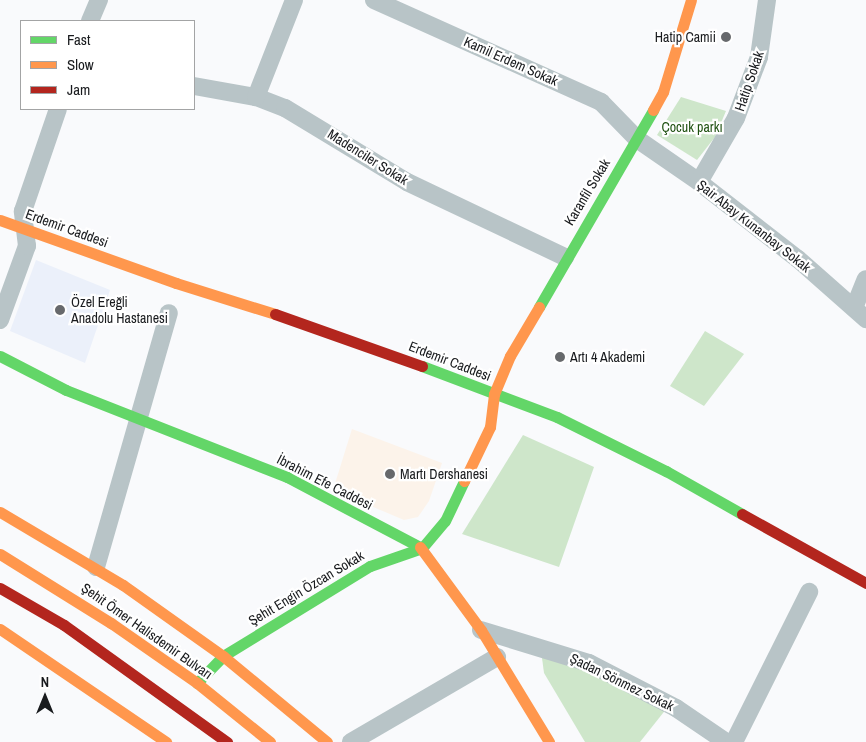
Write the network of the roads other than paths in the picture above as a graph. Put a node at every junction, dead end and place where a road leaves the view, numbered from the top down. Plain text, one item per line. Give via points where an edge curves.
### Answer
1 (99, 0) edge
2 (294, 0) edge
3 (374, 0) edge
4 (691, 0) edge
5 (767, 0) edge
6 (90, 20) edge
7 (195, 86) edge
8 (256, 96) junction
9 (58, 110) edge
10 (637, 139) junction
11 (699, 182) junction
12 (0, 220) edge
13 (26, 230) junction
14 (565, 257) junction
15 (866, 279) edge
16 (169, 313) dead end
17 (860, 313) edge
18 (0, 320) edge
19 (0, 356) edge
20 (494, 394) junction
21 (139, 420) junction
22 (0, 512) edge
23 (422, 548) junction
24 (0, 554) edge
25 (96, 567) junction
26 (866, 583) edge
27 (0, 588) edge
28 (809, 592) dead end
29 (481, 630) junction
30 (2, 635) edge
31 (223, 656) junction
32 (497, 657) junction
33 (197, 683) junction
34 (166, 742) edge
35 (227, 742) edge
36 (270, 742) edge
37 (327, 742) edge
38 (351, 742) edge
39 (549, 742) edge
40 (726, 742) edge
41 (734, 742) edge

1 - 6 street
2 - 8 street
3 - 10 street, Kamil Erdem Sokak via 601,102
4 - 10 street, Karanfil Sokak via 663,92
5 - 11 street, Hatip Sokak via 759,57 736,118
7 - 8 street, Madenciler Sokak
8 - 14 street, Madenciler Sokak via 320,127 407,182
9 - 13 street via 23,211
10 - 11 street, Şair Abay Kunanbay Sokak
10 - 14 street, Karanfil Sokak
11 - 17 street, Şair Abay Kunanbay Sokak via 798,259
12 - 13 street, Erdemir Caddesi
13 - 18 street via 27,246
13 - 20 street, Erdemir Caddesi via 176,283 332,332
14 - 20 street, Karanfil Sokak via 510,356
15 - 17 street
16 - 21 street
19 - 21 street, İbrahim Efe Caddesi via 66,390
20 - 23 street via 490,427 444,521
20 - 26 street, Erdemir Caddesi via 614,443
21 - 23 street, İbrahim Efe Caddesi via 287,477
21 - 25 street
22 - 25 street
23 - 29 street, İbrahim Efe Caddesi
23 - 31 street, Şehit Engin Özcan Sokak via 370,566
24 - 33 street, Şehit Ömer Halisdemir Bulvarı via 111,623
25 - 31 street
27 - 35 street via 64,625
28 - 41 street
29 - 32 street, İbrahim Efe Caddesi
29 - 40 street, Şadan Sönmez Sokak via 589,663 676,708
30 - 34 street
31 - 33 street, Şehit Engin Özcan Sokak
31 - 37 street
32 - 38 street
32 - 39 street, İbrahim Efe Caddesi
33 - 36 street, Şehit Ömer Halisdemir Bulvarı

